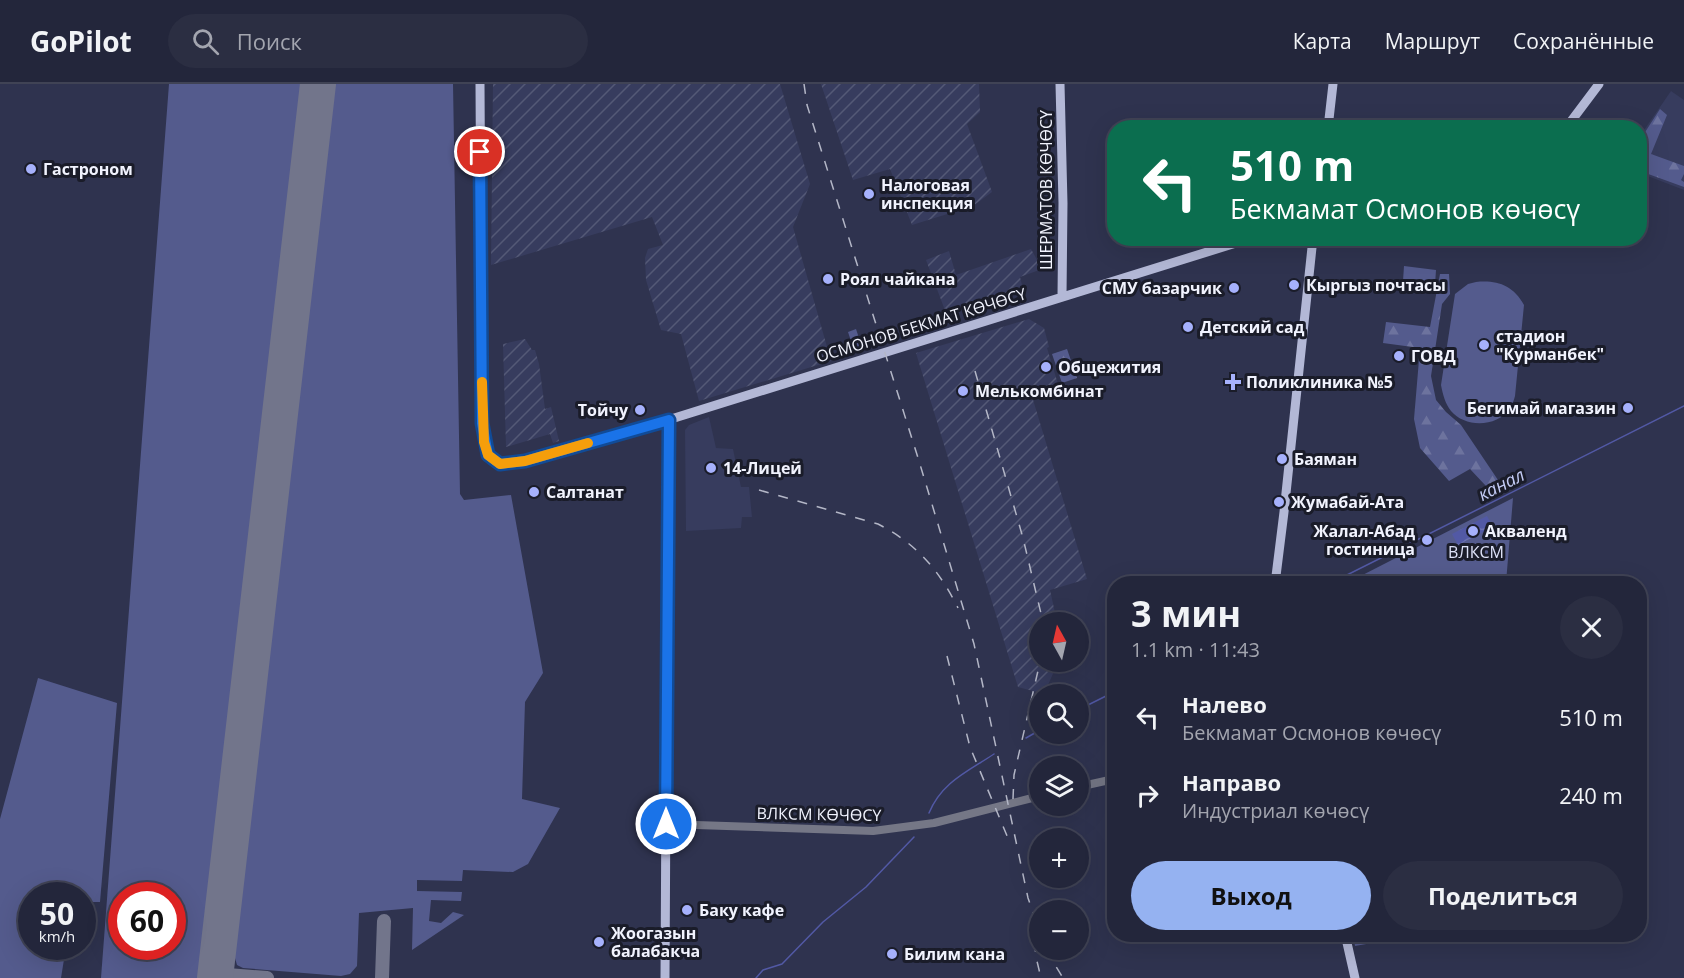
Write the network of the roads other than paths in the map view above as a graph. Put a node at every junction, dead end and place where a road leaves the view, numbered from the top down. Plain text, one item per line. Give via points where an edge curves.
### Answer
1 (480, 84) edge
2 (1060, 84) edge
3 (1333, 84) edge
4 (1599, 84) edge
5 (1329, 120) edge
6 (1572, 120) edge
7 (1226, 246) edge
8 (1312, 246) edge
9 (1062, 296) junction
10 (669, 420) junction
11 (1276, 576) edge
12 (1107, 781) edge
13 (1089, 785) edge
14 (1029, 799) edge
15 (666, 824) junction
16 (1347, 942) edge
17 (665, 978) edge
18 (1355, 978) edge

1 - 10 main road, ОСМОНОВ БЕКМАТ КӨЧӨСҮ via 482,423 488,455 500,464 525,461
2 - 9 main road, ШЕРМАТОВ КӨЧӨСҮ
3 - 5 main road
4 - 6 main road
7 - 9 main road, ОСМОНОВ БЕКМАТ КӨЧӨСҮ
8 - 11 main road
9 - 10 main road, ОСМОНОВ БЕКМАТ КӨЧӨСҮ
10 - 15 main road
12 - 13 street
14 - 15 street, ВЛКСМ КӨЧӨСҮ via 934,823 873,831
15 - 17 main road
16 - 18 main road

